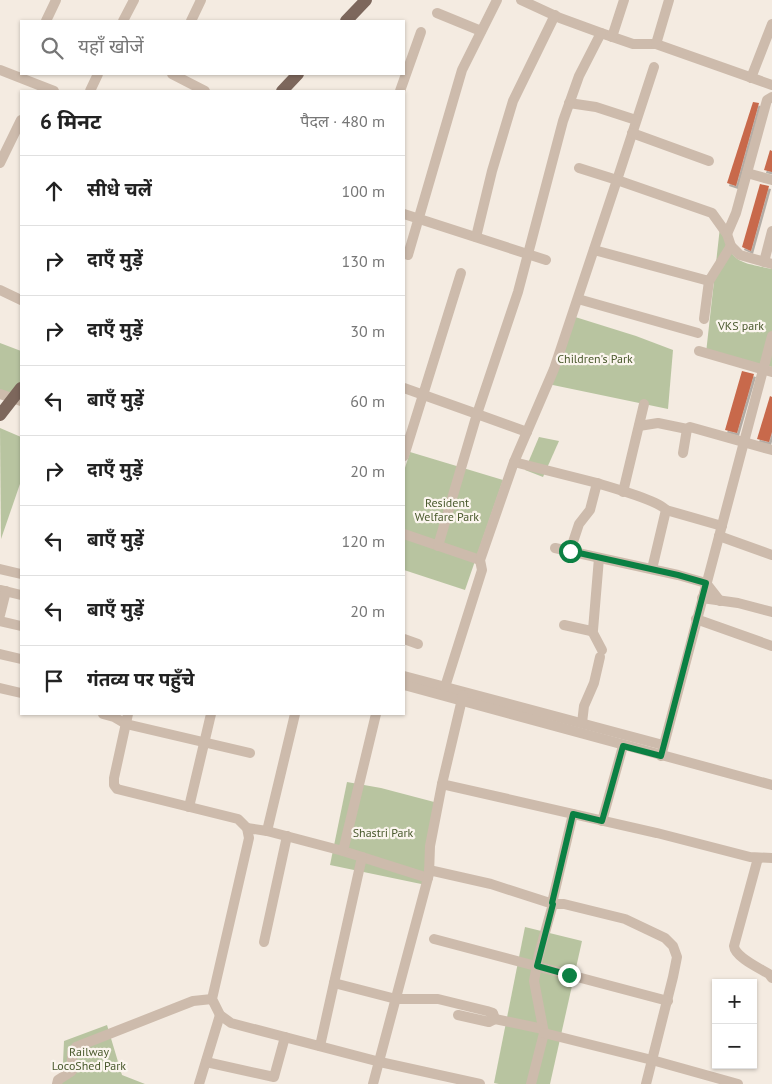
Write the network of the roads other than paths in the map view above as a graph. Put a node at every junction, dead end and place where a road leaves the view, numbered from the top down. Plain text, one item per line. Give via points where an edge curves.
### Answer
1 (56, 0) edge
2 (134, 0) edge
3 (201, 0) edge
4 (366, 0) edge
5 (497, 0) edge
6 (521, 0) edge
7 (624, 0) edge
8 (669, 0) edge
9 (437, 13) dead end
10 (555, 15) junction
11 (46, 20) edge
12 (124, 20) edge
13 (191, 20) edge
14 (347, 20) edge
15 (772, 24) edge
16 (481, 31) junction
17 (421, 32) dead end
18 (601, 33) junction
19 (612, 37) junction
20 (656, 44) junction
21 (654, 67) dead end
22 (0, 70) edge
23 (98, 75) edge
24 (174, 75) edge
25 (297, 75) edge
26 (20, 76) edge
27 (751, 78) junction
28 (772, 85) edge
29 (37, 88) edge
30 (90, 90) edge
31 (203, 90) edge
32 (283, 90) edge
33 (400, 90) edge
34 (772, 97) edge
35 (569, 103) junction
36 (636, 120) junction
37 (20, 122) edge
38 (632, 133) junction
39 (709, 161) dead end
40 (0, 163) edge
41 (579, 168) dead end
42 (747, 173) junction
43 (617, 180) junction
44 (772, 180) edge
45 (405, 214) edge
46 (419, 219) junction
47 (772, 231) edge
48 (727, 234) junction
49 (476, 237) junction
50 (731, 246) junction
51 (594, 250) junction
52 (528, 254) junction
53 (406, 256) edge
54 (546, 260) dead end
55 (768, 263) edge
56 (461, 273) dead end
57 (709, 281) junction
58 (0, 290) edge
59 (578, 299) junction
60 (20, 300) edge
61 (704, 319) dead end
62 (698, 333) dead end
63 (772, 336) edge
64 (699, 351) dead end
65 (768, 371) edge
66 (405, 388) edge
67 (20, 389) edge
68 (423, 394) junction
69 (11, 398) edge
70 (644, 404) dead end
71 (0, 414) edge
72 (477, 414) junction
73 (639, 426) junction
74 (687, 429) junction
75 (527, 432) junction
76 (744, 442) junction
77 (772, 450) edge
78 (405, 453) edge
79 (683, 453) dead end
80 (514, 462) junction
81 (597, 482) junction
82 (624, 492) junction
83 (666, 510) junction
84 (720, 531) junction
85 (405, 534) edge
86 (438, 546) junction
87 (555, 548) dead end
88 (570, 551) junction
89 (772, 555) edge
90 (599, 558) junction
91 (480, 560) junction
92 (0, 569) edge
93 (652, 569) junction
94 (20, 574) edge
95 (706, 583) junction
96 (3, 590) edge
97 (20, 595) edge
98 (702, 598) junction
99 (720, 601) junction
100 (772, 612) edge
101 (0, 615) edge
102 (696, 619) junction
103 (0, 620) edge
104 (564, 624) dead end
105 (20, 626) edge
106 (592, 632) junction
107 (405, 640) edge
108 (418, 644) dead end
109 (772, 646) edge
110 (0, 654) edge
111 (20, 659) edge
112 (405, 676) edge
113 (405, 685) edge
114 (444, 687) junction
115 (0, 688) edge
116 (20, 693) edge
117 (462, 696) junction
118 (107, 715) edge
119 (128, 715) edge
120 (211, 715) edge
121 (295, 715) edge
122 (376, 715) edge
123 (582, 723) junction
124 (126, 724) junction
125 (204, 742) junction
126 (623, 746) junction
127 (662, 750) junction
128 (250, 753) dead end
129 (442, 784) junction
130 (772, 785) edge
131 (189, 807) junction
132 (573, 814) junction
133 (602, 821) junction
134 (247, 828) junction
135 (267, 831) junction
136 (287, 836) junction
137 (343, 851) junction
138 (362, 857) junction
139 (758, 858) junction
140 (772, 858) edge
141 (429, 874) junction
142 (553, 903) junction
143 (434, 938) dead end
144 (264, 942) dead end
145 (537, 966) junction
146 (772, 978) edge
147 (334, 983) junction
148 (212, 999) junction
149 (396, 999) junction
150 (668, 1001) junction
151 (220, 1015) junction
152 (458, 1015) dead end
153 (495, 1019) junction
154 (544, 1031) junction
155 (285, 1037) junction
156 (320, 1046) junction
157 (652, 1060) junction
158 (206, 1062) junction
159 (380, 1062) junction
160 (57, 1084) edge
161 (199, 1084) edge
162 (374, 1084) edge
163 (480, 1084) edge
164 (531, 1084) edge
165 (646, 1084) edge
166 (738, 1084) edge

1 - 11 street
2 - 12 street
3 - 13 street
4 - 14 main road
5 - 16 street
6 - 10 street
7 - 19 street
8 - 20 street
9 - 16 street
10 - 18 street
10 - 49 street via 513,101
15 - 27 street
16 - 46 street via 462,70
17 - 33 street
18 - 19 street
18 - 35 street
19 - 20 street via 633,44
20 - 27 street
21 - 36 street
22 - 26 street
23 - 30 street
24 - 31 street
25 - 32 main road
26 - 29 street
27 - 28 street
34 - 42 street via 767,100
35 - 36 street via 596,107
35 - 52 street
36 - 38 street
37 - 40 street
38 - 39 street
38 - 43 street
41 - 43 street
42 - 44 street
42 - 48 street
43 - 48 street via 712,213
43 - 51 street
45 - 46 street
46 - 49 street
46 - 53 street
47 - 55 street
48 - 50 street
49 - 52 street
50 - 55 street via 740,255
50 - 57 street
51 - 57 street
51 - 59 street
52 - 54 street
52 - 72 street
56 - 68 street
57 - 61 street
58 - 60 street
59 - 62 street
59 - 75 street via 554,369
63 - 65 street
64 - 65 street
65 - 76 street
66 - 68 street
67 - 69 main road
68 - 72 street
68 - 78 street
69 - 71 main road
70 - 73 street
72 - 75 street
72 - 86 street
73 - 74 street via 658,423
73 - 82 street
74 - 76 street via 690,426
74 - 79 street
75 - 80 street
76 - 77 street
76 - 84 street
80 - 81 street
80 - 91 street
81 - 82 street
81 - 88 street via 590,510 579,524
82 - 83 street
83 - 84 street
83 - 93 street
84 - 89 street
84 - 95 street
85 - 86 street
86 - 91 street
87 - 88 street
88 - 90 street
90 - 93 street
90 - 106 street
91 - 114 street via 482,570
92 - 94 street
93 - 95 street
95 - 98 street
95 - 99 street
96 - 97 street
96 - 101 street
98 - 99 street
98 - 102 street
99 - 100 street
102 - 109 street
102 - 127 street
103 - 105 street
104 - 106 street
106 - 123 street via 601,653 584,706
107 - 108 street
110 - 111 street
112 - 114 street
113 - 117 street
114 - 117 street
115 - 116 street
117 - 123 street
117 - 126 street
117 - 129 street
118 - 124 street
119 - 124 street
120 - 125 street
121 - 135 street
122 - 137 street
123 - 127 street
124 - 125 street
124 - 131 street via 114,785
125 - 128 street
125 - 131 street
126 - 127 street
126 - 133 street
127 - 130 street
129 - 132 street
129 - 141 street via 430,846
131 - 134 street via 238,819
132 - 133 street
132 - 142 street
133 - 139 street
134 - 135 street
134 - 148 street via 248,838
135 - 136 street
136 - 137 street
136 - 144 street
137 - 138 street
138 - 141 street
138 - 147 street
139 - 140 street
139 - 146 street via 734,946 739,955
141 - 142 street via 490,884
141 - 149 street
142 - 145 street
142 - 150 street via 624,919 666,938 677,957
143 - 145 street
145 - 150 street
145 - 154 street via 534,988
147 - 149 street
147 - 156 street
148 - 151 street
148 - 160 street via 193,1001 76,1047 72,1053 72,1071
149 - 153 street via 438,1000 488,1011
149 - 159 street
150 - 157 street
151 - 155 street via 231,1023
151 - 158 street
152 - 153 street via 489,1022
153 - 154 street
154 - 157 street
154 - 164 street
155 - 156 street
155 - 158 street via 274,1077
156 - 159 street
157 - 165 street
157 - 166 street
158 - 161 street
159 - 162 street
159 - 163 street

